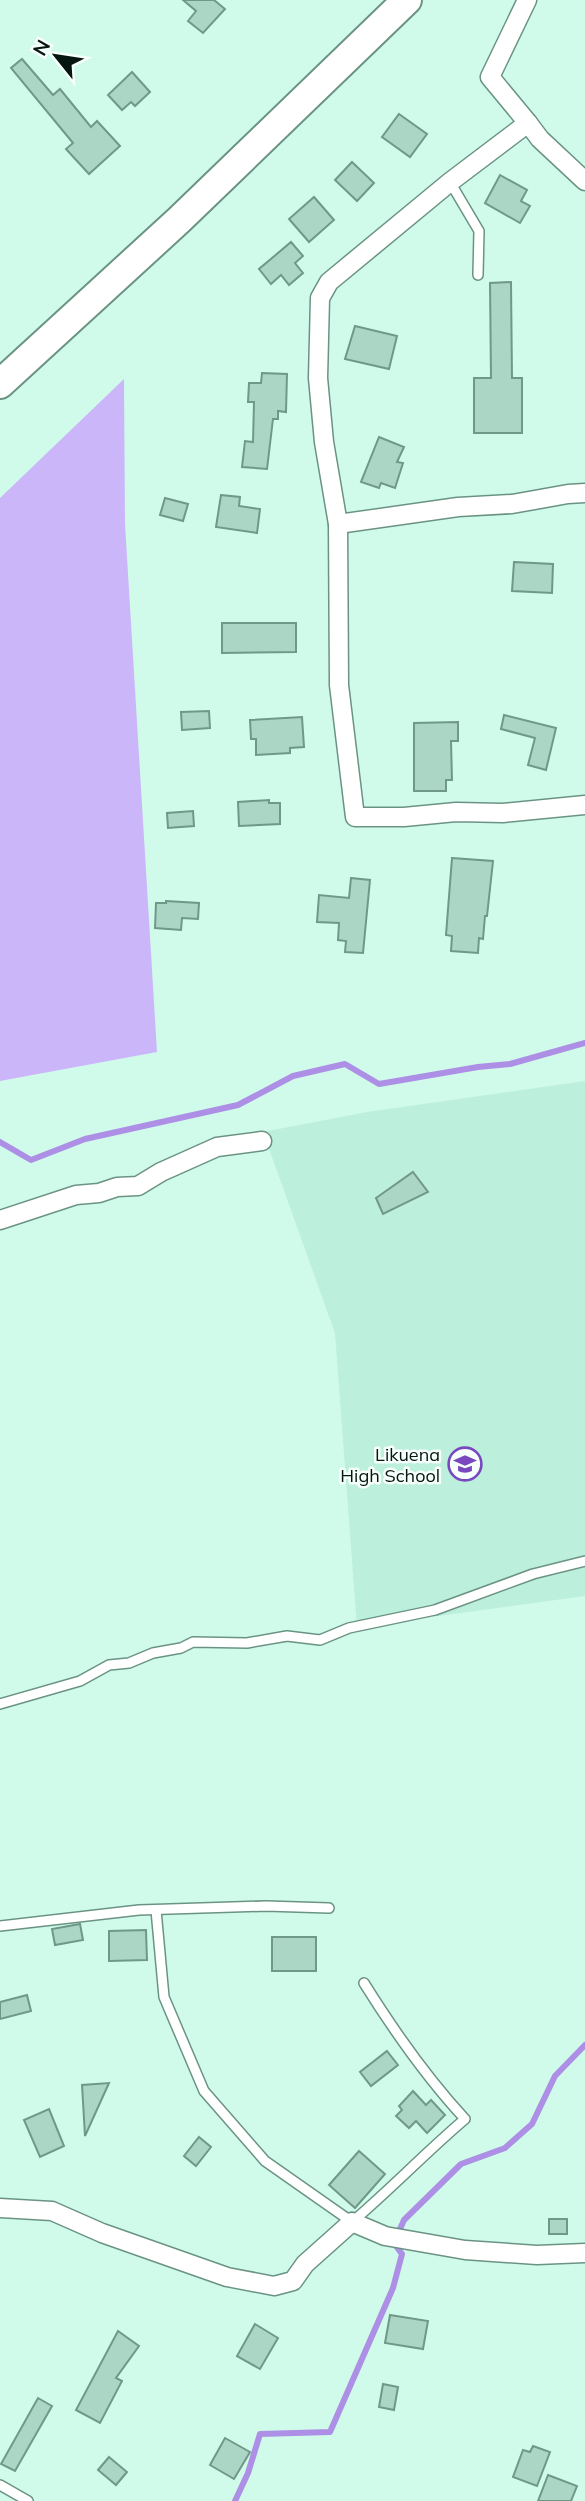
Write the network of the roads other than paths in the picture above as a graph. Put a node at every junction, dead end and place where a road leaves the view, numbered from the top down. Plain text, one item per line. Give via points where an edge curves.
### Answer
1 (407, 0) edge
2 (527, 0) edge
3 (528, 123) junction
4 (585, 181) edge
5 (450, 182) junction
6 (478, 275) dead end
7 (0, 384) edge
8 (585, 493) edge
9 (338, 524) junction
10 (585, 805) edge
11 (262, 1141) dead end
12 (0, 1220) edge
13 (585, 1561) edge
14 (0, 1704) edge
15 (329, 1908) dead end
16 (156, 1910) junction
17 (0, 1926) edge
18 (364, 1983) dead end
19 (0, 2208) edge
20 (352, 2222) junction
21 (585, 2253) edge
22 (0, 2484) edge
23 (28, 2501) edge

1 - 7 main road via 179,220
2 - 3 street via 490,77
3 - 4 street
3 - 5 street
5 - 6 lane via 479,231
5 - 9 street via 329,282 320,298 318,378
8 - 9 street
9 - 10 street via 339,685 355,817 503,813
11 - 12 street via 217,1147 138,1186 76,1195
13 - 14 lane via 533,1574 435,1610 349,1628 320,1640 287,1636 247,1643 193,1642 109,1665 80,1681
15 - 16 lane
16 - 17 lane
16 - 20 lane via 164,1997 204,2091 265,2161
18 - 20 lane via 436,2088 464,2119
19 - 20 street via 52,2211 227,2277 274,2286 293,2281 305,2264
20 - 21 street via 385,2236 465,2250
22 - 23 lane

